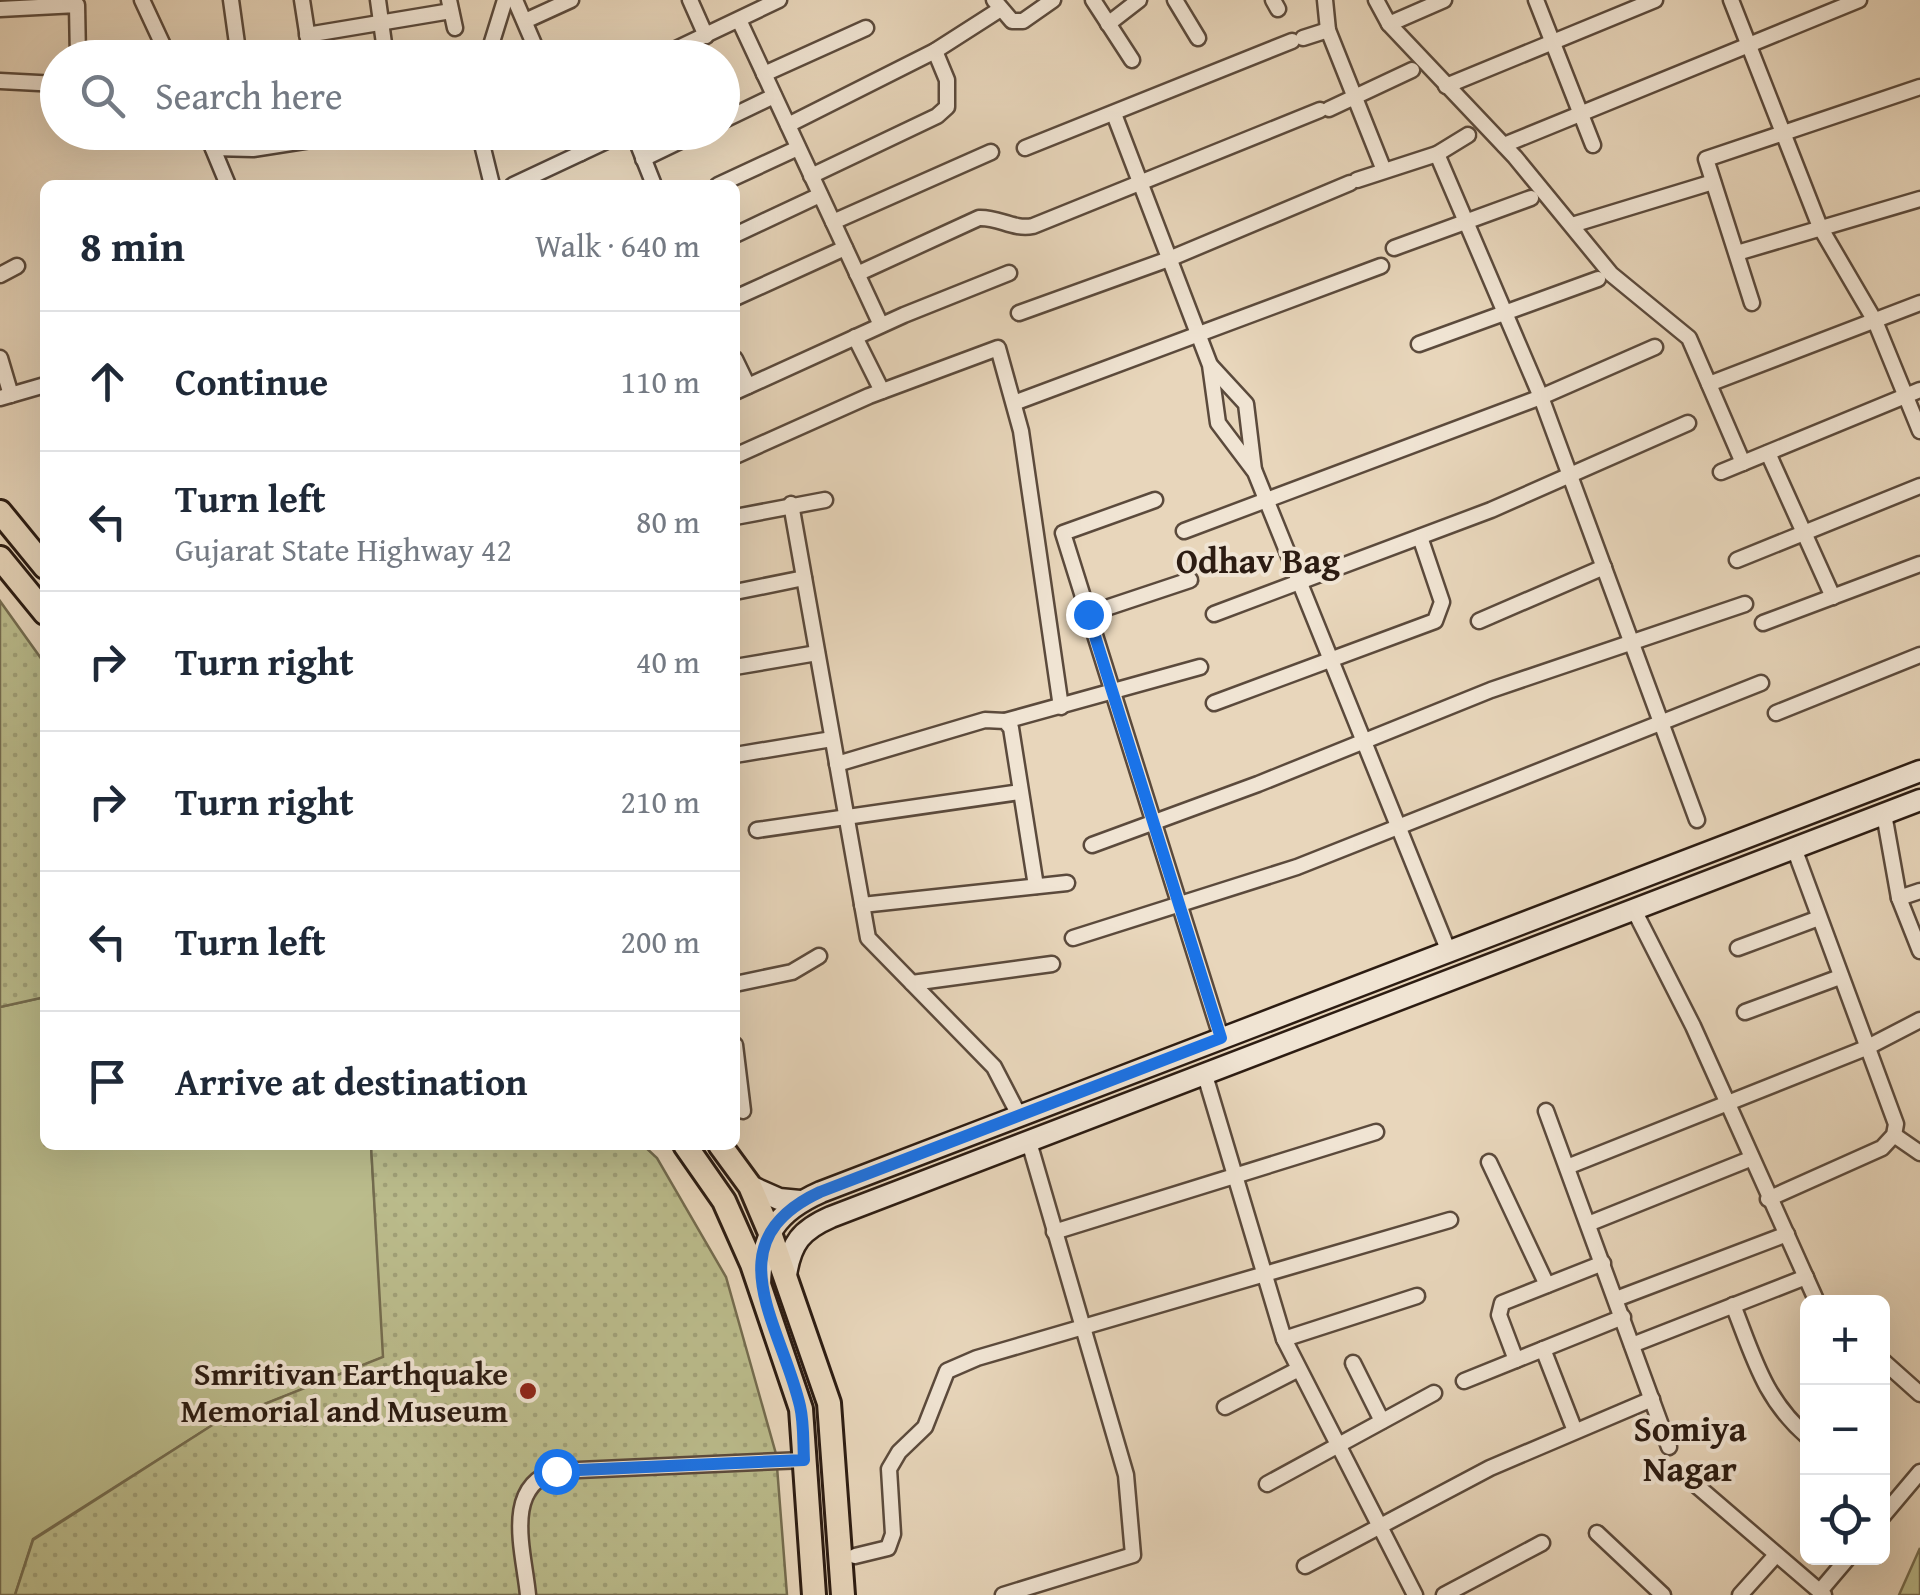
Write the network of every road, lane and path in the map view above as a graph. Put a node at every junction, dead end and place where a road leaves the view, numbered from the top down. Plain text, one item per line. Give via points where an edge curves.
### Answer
1 (142, 0) edge
2 (230, 0) edge
3 (302, 0) edge
4 (378, 0) edge
5 (505, 0) edge
6 (515, 0) edge
7 (571, 0) edge
8 (690, 0) edge
9 (779, 0) edge
10 (1053, 0) edge
11 (1093, 0) edge
12 (1139, 0) edge
13 (1175, 0) edge
14 (1325, 0) edge
15 (1376, 0) edge
16 (1444, 0) edge
17 (1536, 0) edge
18 (1655, 0) edge
19 (1731, 0) edge
20 (1859, 0) edge
21 (33, 4) edge
22 (454, 4) edge
23 (997, 5) edge
24 (0, 9) edge
25 (739, 20) junction
26 (524, 21) junction
27 (382, 24) junction
28 (1108, 24) junction
29 (1389, 24) junction
30 (866, 28) dead end
31 (1328, 30) junction
32 (307, 35) junction
33 (706, 36) junction
34 (1198, 38) dead end
35 (78, 40) edge
36 (161, 40) edge
37 (236, 40) edge
38 (308, 40) edge
39 (384, 40) edge
40 (493, 40) edge
41 (532, 40) edge
42 (697, 40) edge
43 (1552, 43) junction
44 (1748, 44) junction
45 (935, 51) junction
46 (1132, 60) dead end
47 (1412, 70) dead end
48 (764, 74) junction
49 (0, 81) edge
50 (40, 83) edge
51 (1446, 86) junction
52 (1920, 86) edge
53 (774, 96) junction
54 (1355, 98) junction
55 (740, 112) edge
56 (1582, 112) junction
57 (1114, 114) junction
58 (788, 125) junction
59 (1783, 132) junction
60 (1468, 135) dead end
61 (1504, 145) junction
62 (1593, 145) dead end
63 (798, 148) junction
64 (1026, 148) dead end
65 (214, 150) edge
66 (486, 150) edge
67 (580, 150) edge
68 (588, 150) edge
69 (638, 150) edge
70 (663, 150) edge
71 (991, 152) dead end
72 (581, 153) junction
73 (1437, 154) junction
74 (643, 160) junction
75 (1384, 168) junction
76 (811, 176) junction
77 (226, 180) edge
78 (491, 180) edge
79 (524, 180) edge
80 (650, 180) edge
81 (729, 180) edge
82 (1712, 182) junction
83 (1141, 184) junction
84 (820, 195) junction
85 (1531, 198) dead end
86 (1920, 199) edge
87 (832, 222) junction
88 (1466, 222) junction
89 (1572, 224) junction
90 (1820, 227) junction
91 (740, 234) edge
92 (844, 248) junction
93 (1394, 248) dead end
94 (1737, 253) junction
95 (1169, 258) junction
96 (17, 266) dead end
97 (1381, 266) dead end
98 (0, 274) edge
99 (857, 274) junction
100 (1009, 274) dead end
101 (1598, 280) dead end
102 (740, 296) edge
103 (1752, 302) dead end
104 (1920, 303) edge
105 (1504, 311) junction
106 (1019, 312) dead end
107 (1875, 321) junction
108 (881, 326) junction
109 (1198, 334) junction
110 (856, 337) junction
111 (1419, 344) dead end
112 (1655, 346) dead end
113 (0, 358) edge
114 (1210, 366) junction
115 (1710, 384) junction
116 (40, 386) edge
117 (742, 389) edge
118 (882, 391) junction
119 (1913, 393) edge
120 (5, 396) edge
121 (1541, 397) junction
122 (1014, 403) junction
123 (1688, 424) dead end
124 (1920, 431) edge
125 (1768, 452) junction
126 (740, 454) edge
127 (1743, 463) junction
128 (1254, 472) junction
129 (1721, 472) dead end
130 (1572, 476) junction
131 (1920, 486) edge
132 (825, 500) dead end
133 (1155, 500) dead end
134 (1266, 500) junction
135 (790, 504) junction
136 (0, 512) edge
137 (740, 516) edge
138 (1184, 530) dead end
139 (1804, 533) junction
140 (1420, 537) junction
141 (0, 558) edge
142 (1736, 560) dead end
143 (40, 561) edge
144 (1920, 564) edge
145 (1604, 567) junction
146 (804, 578) junction
147 (1190, 580) dead end
148 (1299, 583) junction
149 (740, 591) edge
150 (1833, 596) junction
151 (1744, 604) dead end
152 (40, 607) edge
153 (1088, 614) junction
154 (1214, 614) dead end
155 (1479, 621) dead end
156 (1763, 622) dead end
157 (1634, 640) junction
158 (817, 653) junction
159 (1920, 655) edge
160 (1330, 659) junction
161 (740, 666) edge
162 (1200, 667) dead end
163 (1761, 682) dead end
164 (1116, 694) junction
165 (1214, 702) dead end
166 (1062, 707) junction
167 (1776, 714) dead end
168 (1005, 721) junction
169 (1659, 722) junction
170 (832, 739) junction
171 (1361, 742) junction
172 (740, 754) edge
173 (837, 764) junction
174 (1920, 771) edge
175 (1020, 792) junction
176 (1920, 800) edge
177 (1884, 814) junction
178 (846, 816) junction
179 (1697, 820) dead end
180 (1153, 824) junction
181 (1397, 827) junction
182 (757, 830) dead end
183 (1092, 844) dead end
184 (1794, 848) junction
185 (1068, 884) dead end
186 (1036, 886) junction
187 (1920, 891) edge
188 (1899, 898) junction
189 (862, 905) junction
190 (1180, 907) junction
191 (1634, 910) junction
192 (1819, 918) junction
193 (1072, 938) dead end
194 (1738, 948) dead end
195 (1920, 951) edge
196 (1448, 952) junction
197 (819, 956) dead end
198 (1052, 964) dead end
199 (1840, 977) junction
200 (740, 983) edge
201 (912, 983) junction
202 (1745, 1012) dead end
203 (1920, 1020) edge
204 (1221, 1038) junction
205 (1866, 1048) junction
206 (1204, 1072) junction
207 (740, 1086) edge
208 (1728, 1104) junction
209 (743, 1111) dead end
210 (1546, 1111) dead end
211 (1020, 1117) junction
212 (1376, 1132) dead end
213 (1894, 1135) junction
214 (1030, 1142) junction
215 (688, 1150) edge
216 (724, 1150) edge
217 (1920, 1153) edge
218 (1750, 1158) junction
219 (1490, 1162) dead end
220 (1567, 1168) junction
221 (1235, 1178) junction
222 (750, 1186) junction
223 (1768, 1199) junction
224 (800, 1202) junction
225 (1450, 1220) dead end
226 (1588, 1224) junction
227 (1054, 1232) junction
228 (770, 1234) junction
229 (1787, 1234) junction
230 (1602, 1263) junction
231 (786, 1276) junction
232 (1263, 1276) junction
233 (1806, 1277) junction
234 (1546, 1285) junction
235 (760, 1286) junction
236 (1814, 1295) edge
237 (1417, 1296) dead end
238 (1616, 1299) junction
239 (1733, 1305) junction
240 (1623, 1318) junction
241 (1081, 1330) junction
242 (1284, 1340) junction
243 (1632, 1345) junction
244 (1543, 1349) junction
245 (1516, 1360) junction
246 (1353, 1363) dead end
247 (1890, 1367) edge
248 (1298, 1370) junction
249 (1464, 1381) dead end
250 (1434, 1393) dead end
251 (1920, 1394) edge
252 (1652, 1398) junction
253 (1225, 1407) dead end
254 (1382, 1422) junction
255 (1800, 1430) edge
256 (1575, 1431) junction
257 (1336, 1446) junction
258 (1669, 1447) dead end
259 (804, 1460) junction
260 (1920, 1472) edge
261 (1682, 1473) dead end
262 (1266, 1484) dead end
263 (1890, 1504) edge
264 (1378, 1527) junction
265 (1597, 1534) dead end
266 (1542, 1543) dead end
267 (1776, 1555) junction
268 (855, 1556) dead end
269 (1843, 1565) edge
270 (1305, 1566) dead end
271 (1822, 1593) edge
272 (528, 1595) edge
273 (814, 1595) edge
274 (843, 1595) edge
275 (1002, 1595) edge
276 (1415, 1595) edge
277 (1444, 1595) edge
278 (1663, 1595) edge
279 (1740, 1595) edge

1 - 36 street
2 - 37 street
3 - 32 street
4 - 27 street
5 - 40 street
6 - 26 street
7 - 26 street
8 - 33 street
9 - 25 street
10 - 23 street via 1023,21
11 - 28 street
12 - 28 street
13 - 34 street
14 - 31 street
15 - 29 street
16 - 29 street
17 - 43 street
18 - 43 street
19 - 44 street
20 - 44 street
21 - 24 street
21 - 35 street via 77,5
22 - 27 street
23 - 45 street
25 - 33 street
25 - 48 street
26 - 41 street
27 - 32 street
27 - 39 street
28 - 46 street
29 - 51 street
30 - 48 street
31 - 54 street
31 - 57 street
32 - 38 street
33 - 42 street
43 - 51 street
43 - 56 street
44 - 56 street
44 - 59 street
45 - 58 street
45 - 76 street via 948,80 947,107
47 - 54 street
48 - 53 street
49 - 50 street
51 - 61 street
52 - 59 street
53 - 55 street
53 - 58 street
54 - 75 street
54 - 83 street
56 - 61 street
56 - 62 street
57 - 64 street
57 - 83 street
58 - 63 street
59 - 82 street via 1710,154
59 - 90 street
60 - 73 street
61 - 89 street
63 - 76 street
63 - 81 street
65 - 77 street
66 - 78 street
67 - 72 street
68 - 72 street
69 - 74 street
70 - 74 street
71 - 87 street
72 - 79 street
73 - 75 street
73 - 88 street
74 - 80 street
75 - 95 street
76 - 84 street
82 - 89 street
82 - 94 street
83 - 95 street
83 - 99 street via 1034,226 978,218
84 - 87 street
84 - 91 street
85 - 88 street
86 - 90 street
87 - 92 street
88 - 93 street
88 - 105 street
89 - 115 street via 1611,274 1688,338
90 - 94 street
90 - 107 street
92 - 99 street
92 - 102 street
94 - 103 street
95 - 106 street
95 - 109 street
96 - 98 street
97 - 109 street
99 - 108 street
100 - 108 street
101 - 105 street
104 - 107 street
105 - 111 street
105 - 121 street
107 - 115 street
107 - 119 street
108 - 110 street
109 - 114 street
109 - 122 street
110 - 117 street
110 - 118 street
112 - 121 street
113 - 120 street
114 - 128 street via 1218,424
114 - 128 street via 1246,404
115 - 127 street
116 - 120 street
118 - 122 street via 998,348
118 - 126 street
119 - 124 street
119 - 125 street
121 - 130 street
121 - 134 street
122 - 166 street
123 - 130 street
125 - 127 street
125 - 139 street
127 - 129 street
128 - 134 street
130 - 140 street
130 - 145 street
131 - 139 street
132 - 135 street
133 - 153 street via 1062,533
134 - 138 street
134 - 148 street
135 - 137 street
135 - 146 street
136 - 143 main road
139 - 142 street
139 - 150 street
140 - 148 street
140 - 160 street via 1441,614
141 - 152 main road
144 - 150 street
145 - 155 street
145 - 157 street
146 - 149 street
146 - 158 street
147 - 153 street
148 - 154 street
148 - 160 street
150 - 156 street
151 - 157 street
153 - 164 street
157 - 169 street
157 - 171 street
158 - 161 street
158 - 170 street
159 - 167 street
160 - 165 street
160 - 171 street
162 - 164 street
163 - 169 street
164 - 166 street
164 - 180 street
166 - 168 street
168 - 173 street via 984,720
168 - 175 street
169 - 179 street
169 - 181 street
170 - 172 street
170 - 173 street
171 - 180 street
171 - 181 street
173 - 178 street
174 - 196 main road
175 - 178 street
175 - 186 street
176 - 177 main road
177 - 184 main road
177 - 188 street
178 - 182 street
178 - 189 street
180 - 183 street
180 - 190 street
181 - 190 street
181 - 196 street
184 - 191 main road
184 - 192 street
185 - 186 street
186 - 189 street
187 - 188 street
188 - 195 street
189 - 201 street via 868,938
190 - 193 street
190 - 204 street
191 - 206 main road
191 - 208 street
192 - 194 street
192 - 199 street
196 - 204 main road
197 - 200 street via 792,972
198 - 201 street
199 - 202 street
199 - 205 street
201 - 211 street via 994,1067
203 - 205 street
204 - 211 main road
205 - 208 street
205 - 213 street via 1894,1112
206 - 214 main road
206 - 221 street
207 - 209 street
208 - 218 street
208 - 220 street
210 - 220 street
211 - 224 main road
212 - 221 street
213 - 217 street
213 - 223 street via 1882,1148
214 - 227 street
214 - 231 main road via 812,1225 792,1248
215 - 235 main road via 724,1201
216 - 222 main road
218 - 223 street
218 - 226 street
219 - 234 street
220 - 226 street
221 - 227 street
221 - 232 street
222 - 224 main road
222 - 228 main road
223 - 229 street
224 - 228 main road via 782,1213
225 - 232 street
226 - 230 street
227 - 241 street
228 - 231 main road
228 - 235 main road
229 - 233 street
229 - 238 street
230 - 234 street
230 - 238 street
231 - 274 main road via 829,1404
232 - 241 street
232 - 242 street
233 - 236 street
233 - 239 street
234 - 245 street via 1499,1308
235 - 259 main road via 801,1409
237 - 242 street
238 - 240 street
239 - 243 street
239 - 255 street via 1770,1396
240 - 243 street
240 - 244 street
241 - 268 street via 947,1371 925,1427 889,1469 888,1548
241 - 275 street via 1126,1475 1133,1555
242 - 248 street
243 - 252 street
244 - 245 street
244 - 256 street
245 - 249 street
246 - 254 street
247 - 251 street
248 - 253 street
248 - 257 street
250 - 254 street
252 - 256 street
252 - 258 street
254 - 257 street
256 - 264 street
257 - 262 street
257 - 264 street
259 - 272 street via 538,1476 524,1490 520,1510
259 - 273 main road
260 - 263 street
261 - 267 street
264 - 270 street
264 - 276 street
265 - 278 street
266 - 277 street
267 - 271 street
267 - 279 street
269 - 271 street

